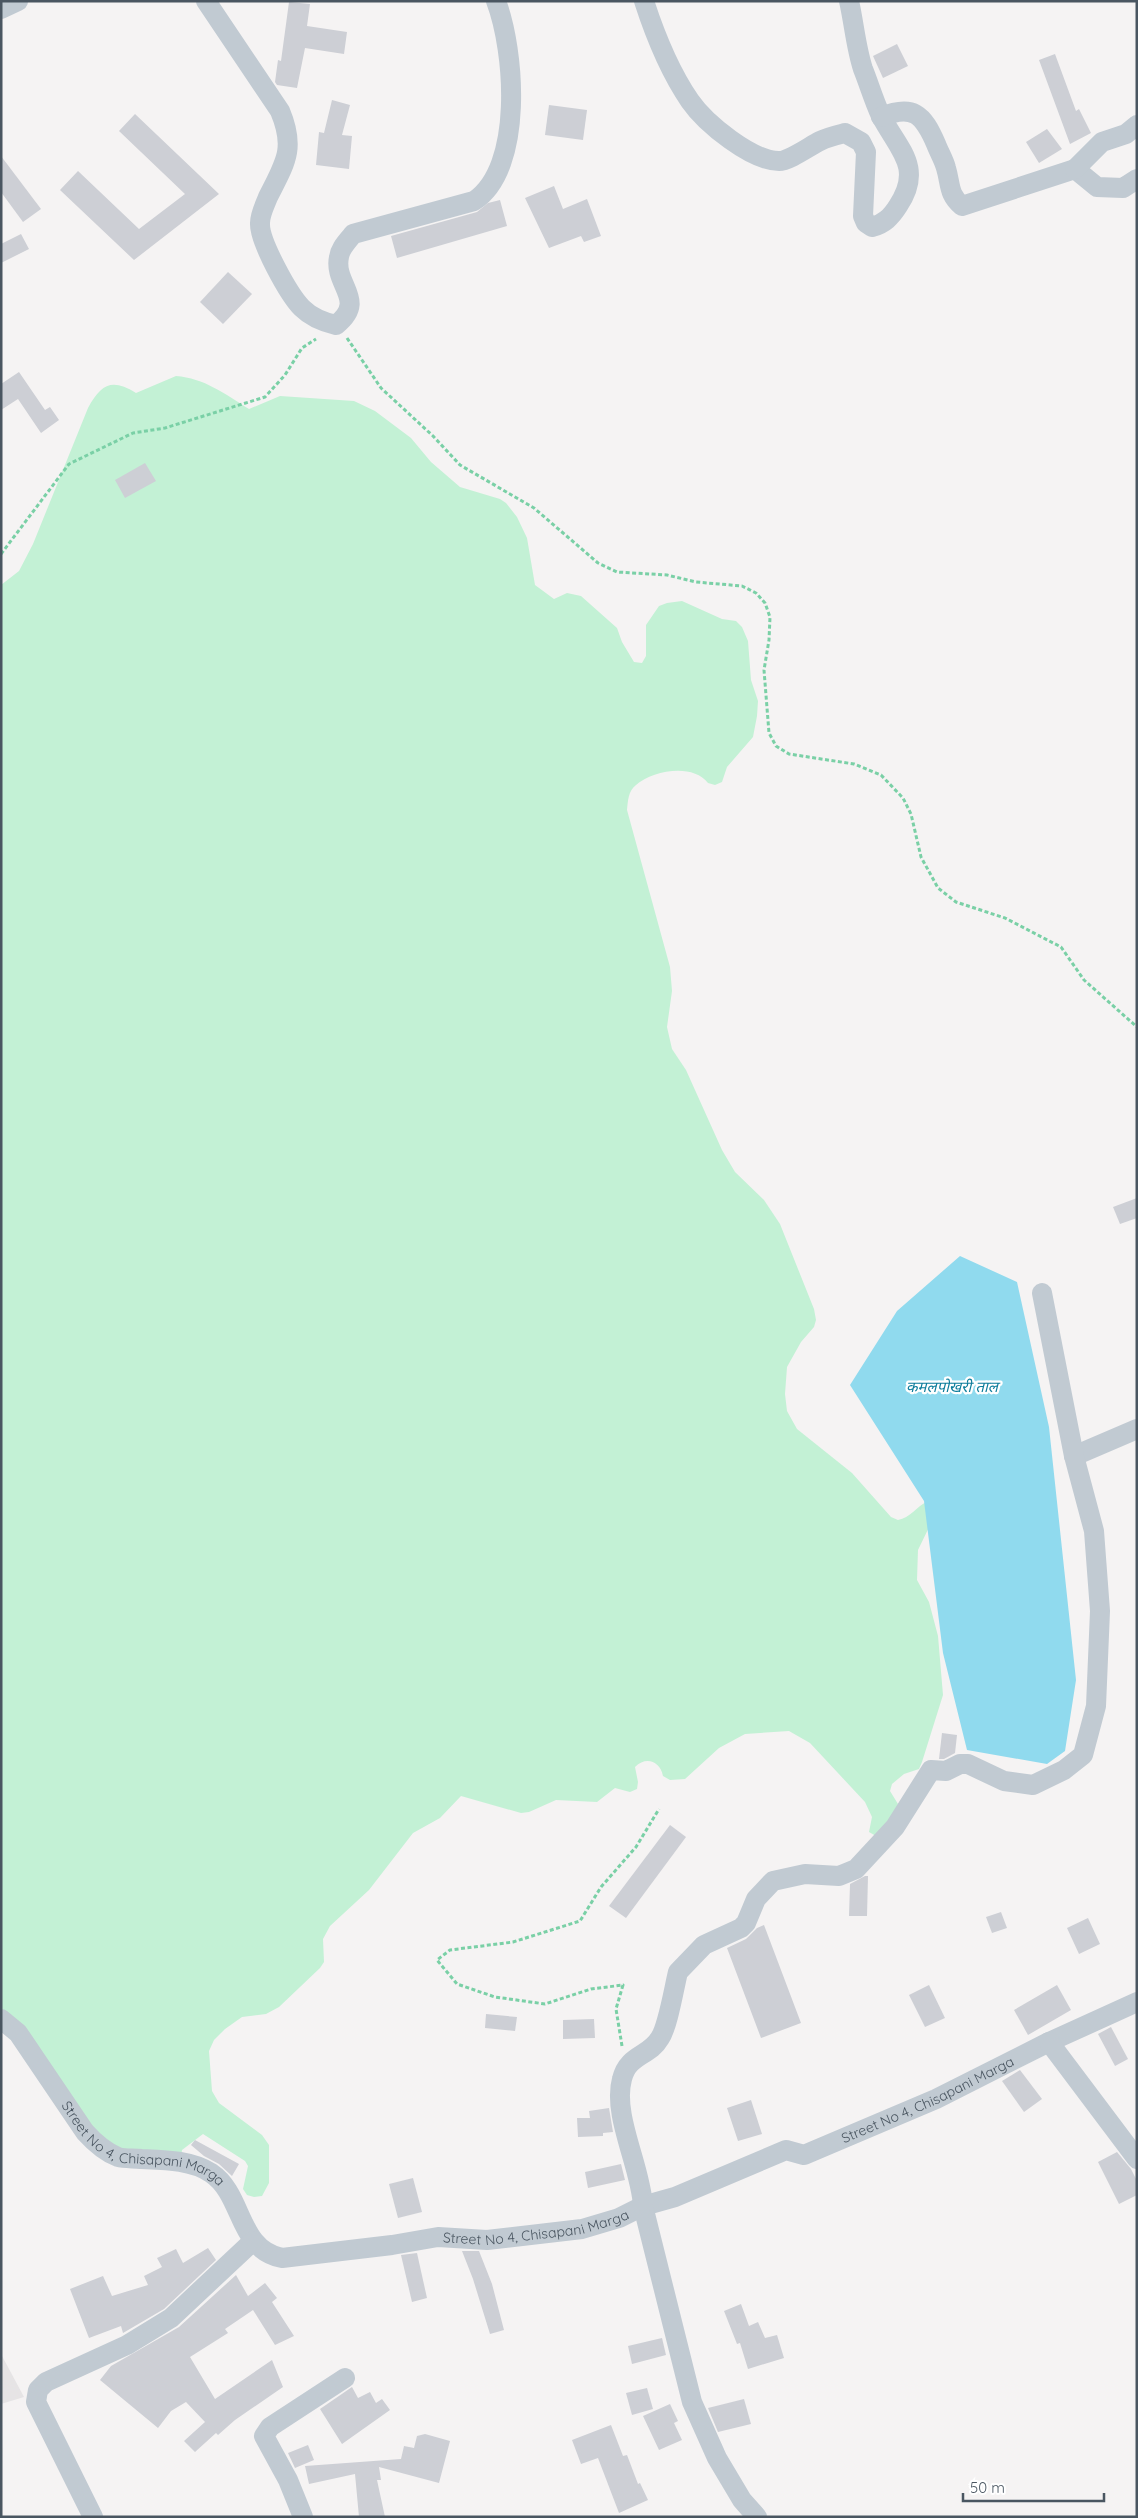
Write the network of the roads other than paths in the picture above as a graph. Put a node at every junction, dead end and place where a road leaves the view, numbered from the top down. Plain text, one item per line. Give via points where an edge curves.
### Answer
1 (18, 1) edge
2 (206, 1) edge
3 (496, 1) edge
4 (644, 1) edge
5 (849, 1) edge
6 (1, 9) edge
7 (881, 117) junction
8 (1137, 125) edge
9 (1074, 169) junction
10 (1137, 179) edge
11 (1042, 1293) dead end
12 (1137, 1429) edge
13 (1074, 1456) junction
14 (1137, 2002) edge
15 (1, 2019) edge
16 (1049, 2042) junction
17 (1137, 2158) edge
18 (643, 2206) junction
19 (253, 2240) junction
20 (345, 2378) dead end
21 (93, 2517) edge
22 (303, 2517) edge
23 (757, 2517) edge

1 - 6 street
2 - 3 street via 280,111 288,130 287,161 263,209 260,224 264,241 301,307 319,320 336,325 350,308 338,264 342,248 353,234 474,201 484,194 499,169 508,134 510,89 506,46
4 - 7 street via 663,52 690,102 736,143 762,159 782,162 836,135 845,133 860,142 866,152 863,216 872,227 892,216 903,199 908,182 908,165 903,149
5 - 7 street via 862,67
7 - 9 street via 898,110 911,111 921,117 930,129 946,167 952,197 962,206
8 - 9 street via 1126,134 1102,142
9 - 10 street via 1098,187 1123,188
11 - 13 street
12 - 13 street
13 - 18 street via 1094,1531 1100,1611 1098,1694 1083,1755 1064,1770 1033,1785 1011,1783 968,1764 946,1771 931,1770 894,1826 856,1869 839,1876 792,1875 768,1885 756,1898 741,1928 704,1945 682,1966 661,2038 633,2058 625,2067 621,2081 622,2117 642,2188
14 - 16 street, Street No 4, Chisapani Marga
15 - 19 street, Street No 4, Chisapani Marga via 18,2033 95,2143 119,2158 171,2160 203,2168 213,2174 222,2184
16 - 17 street
16 - 18 street, Street No 4, Chisapani Marga via 936,2099 804,2155 786,2150 675,2197
18 - 19 street, Street No 4, Chisapani Marga via 582,2230 487,2240 438,2237 299,2257 269,2255
18 - 23 street via 692,2402 717,2458 742,2500
19 - 21 street via 171,2318 127,2345 46,2382 38,2390 36,2402 42,2418
20 - 22 street via 270,2427 264,2436 288,2480

